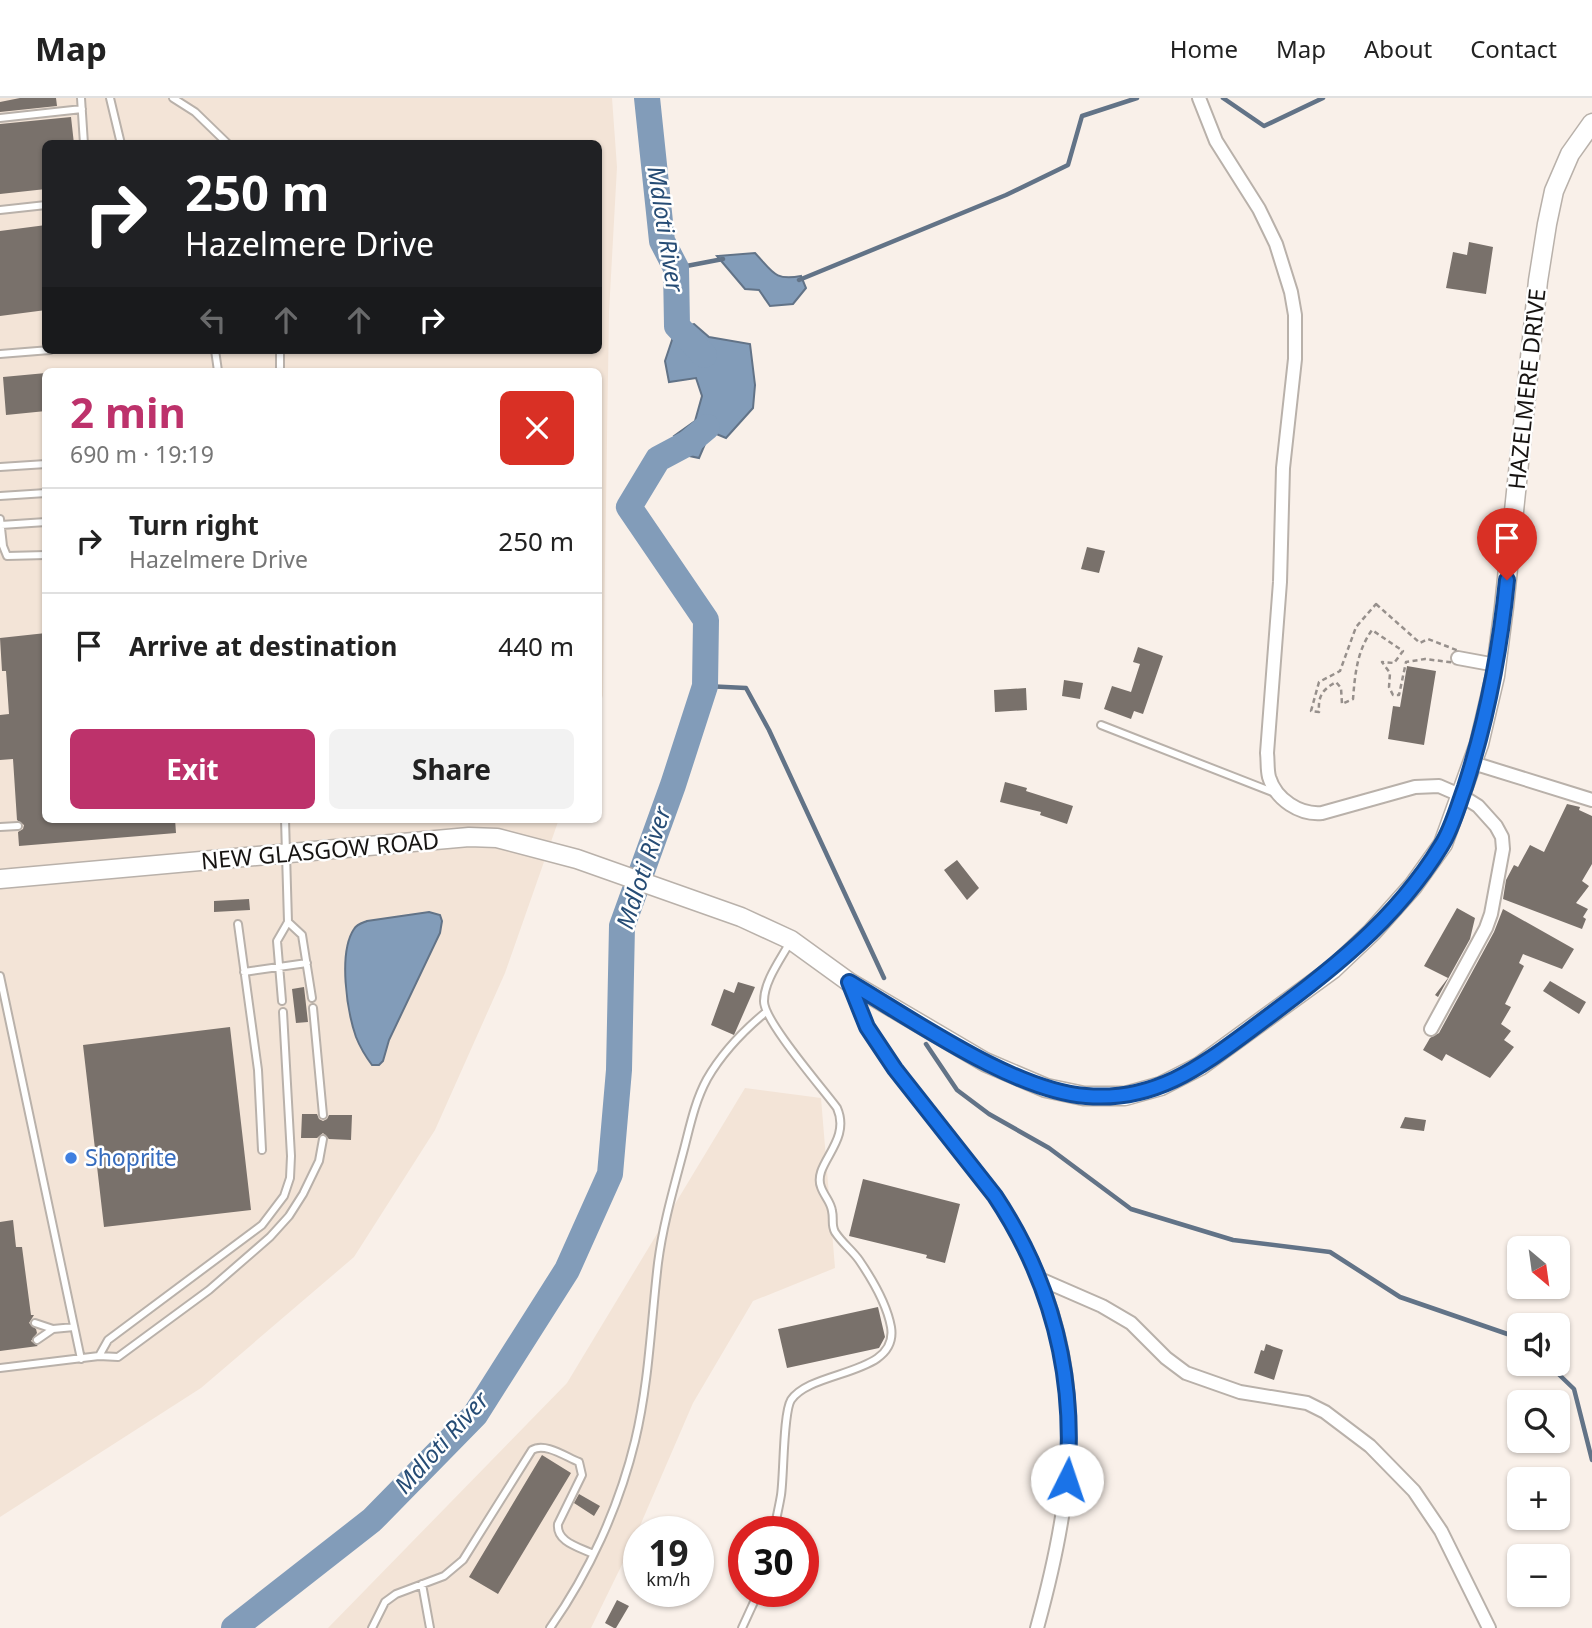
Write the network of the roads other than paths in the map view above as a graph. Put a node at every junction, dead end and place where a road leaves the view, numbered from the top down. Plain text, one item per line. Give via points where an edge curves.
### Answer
1 (81, 98) edge
2 (110, 98) edge
3 (173, 98) edge
4 (1199, 98) edge
5 (82, 109) junction
6 (0, 118) edge
7 (1592, 123) edge
8 (84, 140) edge
9 (120, 140) edge
10 (224, 140) edge
11 (42, 205) edge
12 (0, 210) edge
13 (42, 351) edge
14 (0, 354) edge
15 (42, 464) edge
16 (0, 467) edge
17 (42, 493) edge
18 (0, 496) edge
19 (0, 519) edge
20 (42, 522) edge
21 (1, 525) edge
22 (42, 555) edge
23 (1458, 658) road end
24 (1496, 665) junction
25 (1101, 725) dead end
26 (1473, 763) junction
27 (1280, 794) junction
28 (1462, 796) junction
29 (1592, 800) edge
30 (285, 823) edge
31 (18, 826) dead end
32 (0, 827) edge
33 (286, 854) junction
34 (0, 879) edge
35 (288, 922) junction
36 (238, 924) dead end
37 (791, 940) junction
38 (307, 963) junction
39 (279, 967) junction
40 (244, 972) junction
41 (0, 976) edge
42 (849, 982) junction
43 (313, 998) dead end
44 (282, 1001) dead end
45 (313, 1008) dead end
46 (282, 1012) dead end
47 (766, 1012) junction
48 (1431, 1028) dead end
49 (323, 1115) dead end
50 (323, 1139) dead end
51 (262, 1150) dead end
52 (1040, 1279) junction
53 (35, 1323) dead end
54 (74, 1327) junction
55 (53, 1329) junction
56 (37, 1340) dead end
57 (99, 1356) junction
58 (80, 1359) junction
59 (0, 1368) edge
60 (777, 1516) edge
61 (593, 1554) junction
62 (422, 1584) junction
63 (752, 1607) edge
64 (372, 1628) edge
65 (430, 1628) edge
66 (550, 1628) edge
67 (743, 1628) edge
68 (1037, 1628) edge
69 (1489, 1628) edge

1 - 5 lane
2 - 9 lane
3 - 10 lane
4 - 27 street via 1216,141 1276,244 1295,315 1267,753 1269,778
5 - 6 lane
5 - 8 lane
7 - 24 street, HAZELMERE DRIVE via 1570,154 1554,191 1547,224
11 - 12 lane
13 - 14 lane
15 - 16 lane
17 - 18 lane
19 - 21 lane
20 - 21 lane
21 - 22 lane via 7,556
23 - 24 street
24 - 26 street, HAZELMERE DRIVE
25 - 27 lane
26 - 28 street, HAZELMERE DRIVE
26 - 29 street
27 - 28 street via 1293,808 1308,814 1415,787 1439,786
28 - 42 street, HAZELMERE DRIVE via 1443,844 1372,932 1332,969 1200,1066 1161,1086 1125,1096 1084,1096 1046,1088 985,1062
28 - 48 street via 1490,817 1502,837 1503,849 1486,928
30 - 33 lane
31 - 32 lane
33 - 34 street, NEW GLASGOW ROAD
33 - 35 lane
33 - 37 street, NEW GLASGOW ROAD via 469,837 511,841 577,859 741,917
35 - 38 lane via 302,935
35 - 39 lane via 277,942
36 - 40 lane
37 - 42 street, HAZELMERE DRIVE
37 - 47 lane via 766,989
38 - 39 lane
38 - 43 lane
39 - 40 lane
39 - 44 lane
40 - 51 lane via 258,1070
41 - 54 lane
42 - 52 street via 867,1027 995,1196
45 - 49 lane
46 - 57 lane via 291,1156 284,1196 262,1225 108,1340
47 - 60 lane via 840,1115 838,1138 822,1169 820,1185 832,1209 833,1228 870,1279 891,1328 886,1353 807,1385 792,1400 786,1414
47 - 61 lane via 724,1053 696,1103 658,1261 645,1393 635,1441 609,1521
50 - 57 lane via 319,1161 303,1194 271,1237 118,1357
52 - 68 street via 1060,1343 1070,1425 1055,1560
52 - 69 street via 1130,1323 1186,1373 1240,1392 1307,1403 1370,1446 1414,1492 1441,1531
53 - 55 lane
54 - 55 lane
54 - 58 lane
55 - 56 lane
57 - 58 lane
58 - 59 lane
61 - 62 lane via 557,1531 582,1475 579,1462 540,1446 532,1450 463,1560 444,1576
61 - 66 lane
62 - 64 lane via 386,1602
62 - 65 lane
63 - 67 lane

